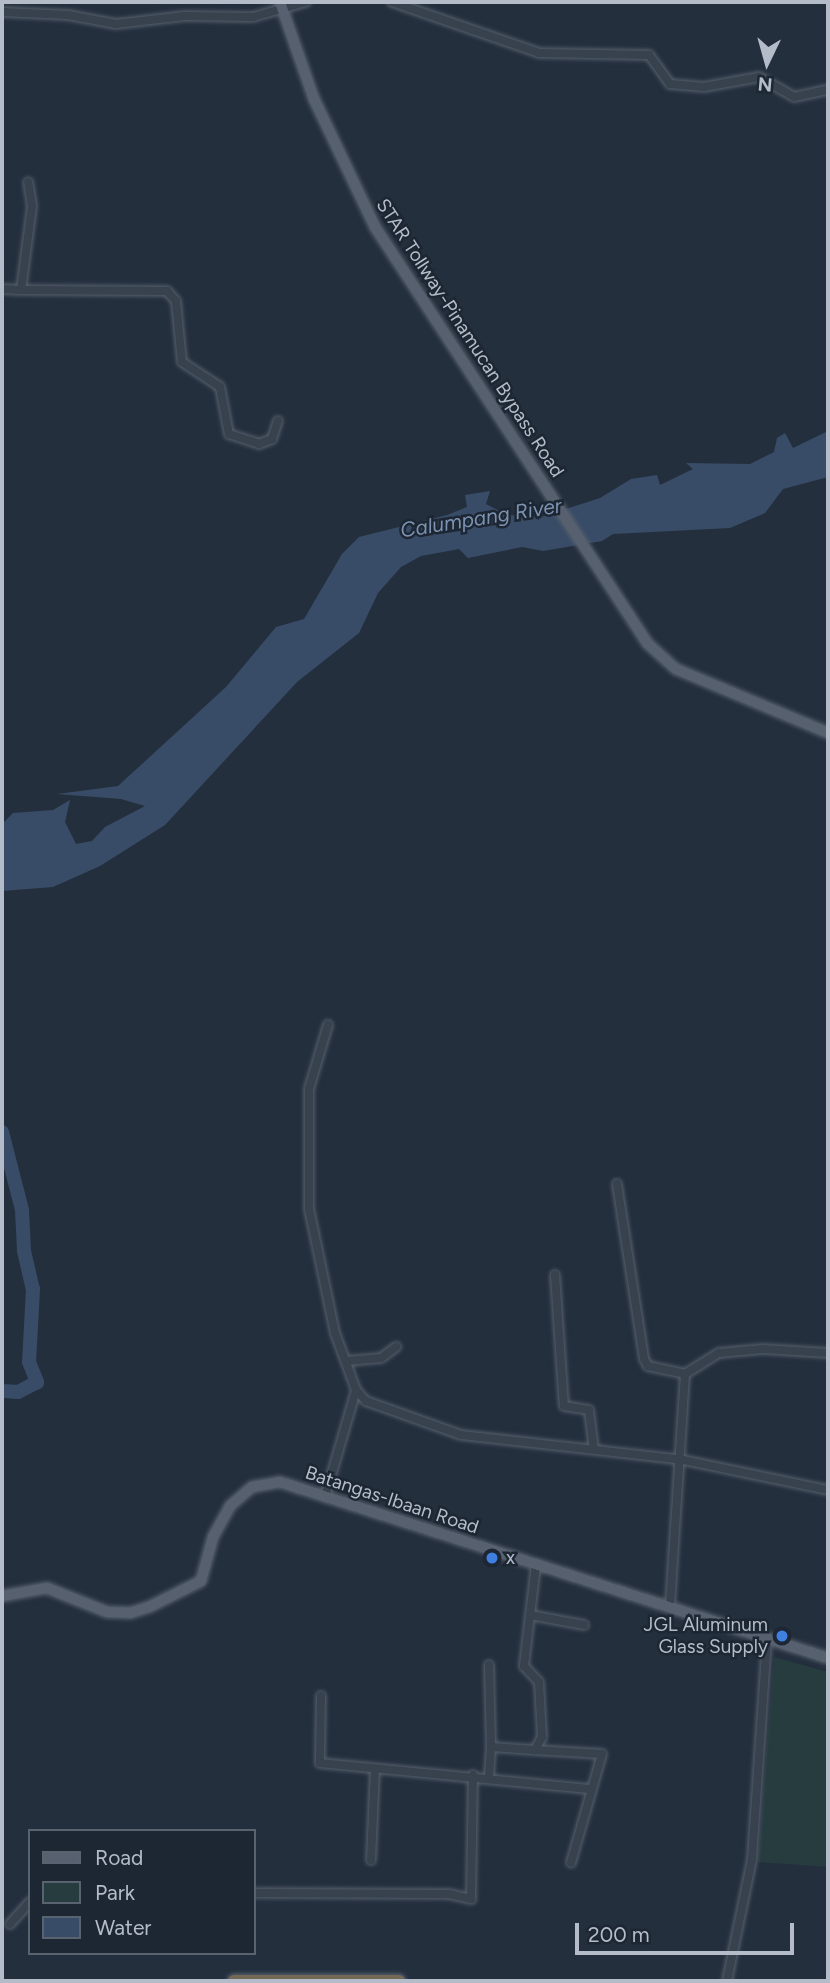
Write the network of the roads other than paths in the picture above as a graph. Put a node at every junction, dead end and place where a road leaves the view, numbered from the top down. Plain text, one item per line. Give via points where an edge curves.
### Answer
1 (306, 2) edge
2 (392, 2) edge
3 (281, 5) edge
4 (2, 12) edge
5 (828, 90) edge
6 (27, 182) dead end
7 (2, 289) edge
8 (21, 290) junction
9 (278, 421) dead end
10 (828, 733) edge
11 (328, 1025) dead end
12 (617, 1184) dead end
13 (555, 1275) dead end
14 (396, 1347) dead end
15 (828, 1353) edge
16 (347, 1361) junction
17 (685, 1374) junction
18 (356, 1390) junction
19 (594, 1450) junction
20 (683, 1460) junction
21 (828, 1490) edge
22 (325, 1497) junction
23 (536, 1565) junction
24 (2, 1596) edge
25 (670, 1608) junction
26 (530, 1615) junction
27 (584, 1625) dead end
28 (768, 1639) junction
29 (828, 1658) edge
30 (489, 1665) dead end
31 (321, 1696) dead end
32 (491, 1747) junction
33 (535, 1750) junction
34 (374, 1769) junction
35 (473, 1775) junction
36 (489, 1776) junction
37 (592, 1789) junction
38 (371, 1860) dead end
39 (571, 1863) dead end
40 (256, 1893) edge
41 (28, 1904) edge
42 (10, 1924) dead end
43 (234, 1981) edge
44 (399, 1981) edge
45 (727, 1981) edge

1 - 3 street
2 - 5 street via 539,53 649,55 670,84 704,87 759,77 794,97
3 - 4 street via 241,19 185,16 117,24 68,15
3 - 10 main road, STAR Tollway-Pinamucan Bypass Road via 319,110 375,227 658,657
6 - 8 street via 32,206
7 - 8 street
8 - 9 street via 167,291 176,301 182,362 220,387 229,434 259,444 272,439
11 - 16 street via 309,1089 306,1160 312,1231 335,1333
12 - 17 street via 644,1359 648,1366
13 - 19 street via 564,1406 589,1410
14 - 16 street via 381,1358
15 - 17 street via 723,1353
16 - 18 street
17 - 20 street
18 - 19 street via 366,1401 461,1435
18 - 22 street
19 - 20 street
20 - 21 street
20 - 25 street
22 - 23 main road, Batangas-Ibaan Road
22 - 24 main road, Batangas-Ibaan Road via 280,1482 252,1487 230,1506 219,1525 201,1581 130,1613 96,1609 57,1590 36,1588
23 - 25 main road, Batangas-Ibaan Road
23 - 26 street
25 - 28 main road, Batangas-Ibaan Road
26 - 27 street
26 - 33 street via 524,1666 539,1682 543,1712 542,1737
28 - 29 main road, Batangas-Ibaan Road
28 - 45 street via 752,1859
30 - 32 street
31 - 34 street via 320,1763
32 - 33 street
32 - 36 street
33 - 37 street via 602,1754
34 - 35 street
34 - 38 street
35 - 36 street
35 - 40 street via 471,1899 449,1894
36 - 37 street
37 - 39 street
41 - 42 street
43 - 44 highway

